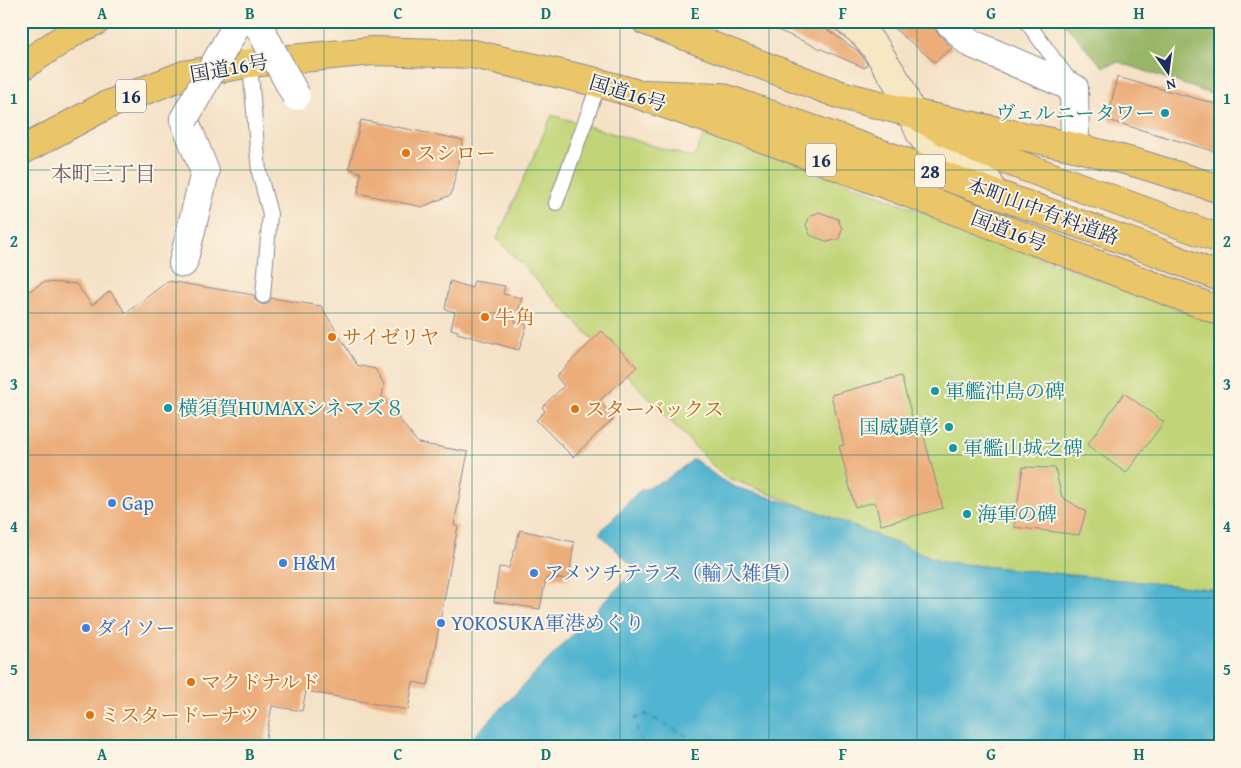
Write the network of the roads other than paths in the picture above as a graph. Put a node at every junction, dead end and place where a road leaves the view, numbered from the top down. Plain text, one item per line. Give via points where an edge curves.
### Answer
1 (96, 21) edge
2 (239, 21) edge
3 (248, 21) edge
4 (256, 21) edge
5 (646, 21) edge
6 (848, 21) edge
7 (948, 21) edge
8 (1026, 21) edge
9 (250, 63) junction
10 (21, 67) edge
11 (599, 83) junction
12 (1074, 88) junction
13 (634, 93) junction
14 (296, 96) dead end
15 (911, 112) junction
16 (1075, 147) junction
17 (21, 152) edge
18 (1220, 189) edge
19 (556, 203) dead end
20 (1041, 210) junction
21 (1220, 239) edge
22 (183, 263) dead end
23 (1220, 277) edge
24 (263, 296) dead end
25 (1220, 311) edge

1 - 10 main road via 78,29
2 - 22 street, bridge via 184,119 205,172
3 - 9 street
4 - 14 street, bridge
5 - 15 main road via 841,95
6 - 15 street via 875,47 899,85
7 - 12 street via 970,42
8 - 12 lane
9 - 11 main road, 国道16号 / 16 via 373,51 473,54
9 - 17 main road, 国道16号 / 16 via 184,75 105,106
9 - 24 lane via 259,172 270,214
11 - 13 main road, 国道16号 / 16
11 - 19 lane
12 - 16 street
13 - 20 main road, 本町山中有料道路 / 28 via 721,97
13 - 25 main road, 国道16号 / 16 via 779,144
15 - 16 main road
15 - 20 street via 921,135 936,152
15 - 21 main road, 本町山中有料道路 / 28 via 976,149
16 - 18 main road
20 - 23 main road, 本町山中有料道路 / 28

